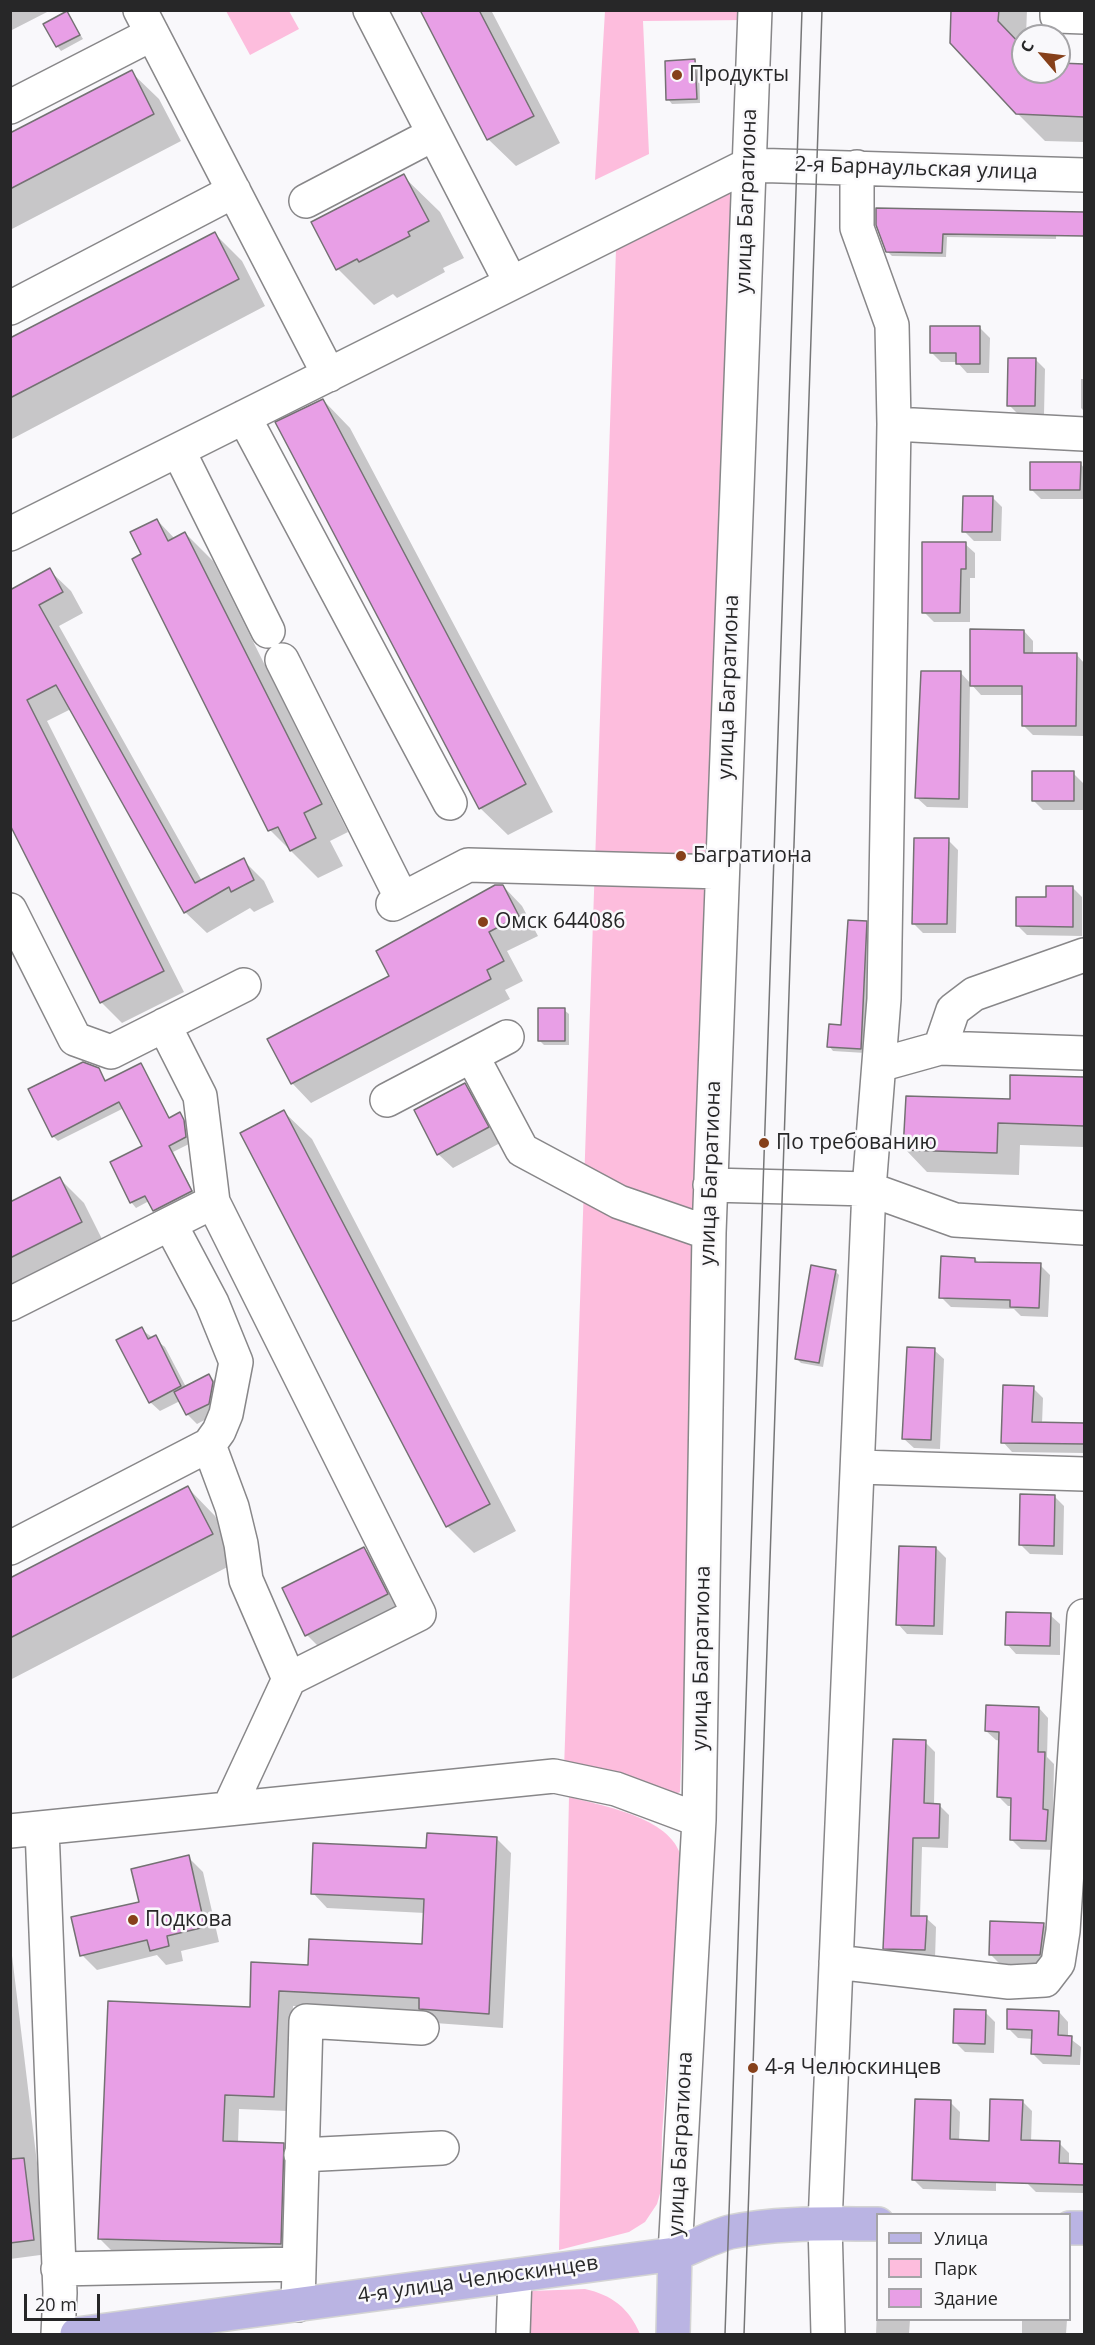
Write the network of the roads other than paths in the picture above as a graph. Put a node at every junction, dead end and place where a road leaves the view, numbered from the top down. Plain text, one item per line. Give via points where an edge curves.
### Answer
1 (370, 10) edge
2 (755, 10) edge
3 (1057, 10) edge
4 (1084, 17) edge
5 (146, 22) edge
6 (10, 107) edge
7 (434, 134) junction
8 (748, 165) junction
9 (857, 167) junction
10 (1084, 175) edge
11 (234, 191) junction
12 (306, 201) dead end
13 (512, 283) junction
14 (10, 308) edge
15 (329, 375) junction
16 (244, 417) junction
17 (894, 424) junction
18 (1084, 434) edge
19 (178, 450) junction
20 (10, 534) edge
21 (268, 631) dead end
22 (282, 660) dead end
23 (450, 803) dead end
24 (722, 873) junction
25 (10, 910) edge
26 (1084, 955) edge
27 (244, 985) dead end
28 (164, 1025) junction
29 (507, 1037) dead end
30 (940, 1048) junction
31 (1084, 1053) edge
32 (472, 1056) junction
33 (879, 1065) junction
34 (387, 1100) dead end
35 (710, 1185) junction
36 (869, 1190) junction
37 (213, 1202) junction
38 (170, 1224) junction
39 (1084, 1228) edge
40 (709, 1233) junction
41 (10, 1304) edge
42 (208, 1445) junction
43 (859, 1467) junction
44 (1084, 1474) edge
45 (10, 1548) edge
46 (1084, 1616) edge
47 (289, 1679) junction
48 (229, 1808) junction
49 (699, 1820) junction
50 (26, 1830) edge
51 (836, 1962) junction
52 (422, 2028) dead end
53 (442, 2148) dead end
54 (301, 2154) junction
55 (825, 2224) junction
56 (876, 2224) edge
57 (675, 2254) junction
58 (299, 2264) junction
59 (58, 2269) junction
60 (515, 2276) junction
61 (298, 2305) junction
62 (58, 2334) edge
63 (77, 2334) edge
64 (513, 2334) edge
65 (673, 2334) edge
66 (828, 2334) edge

1 - 7 street
2 - 8 street, улица Багратиона
3 - 4 street via 1057,16
5 - 6 street
5 - 11 street
7 - 12 street
7 - 13 street
8 - 9 street, 2-я Барнаульская улица
8 - 13 street
8 - 24 street, улица Багратиона
9 - 10 street, 2-я Барнаульская улица
9 - 17 street via 857,228 892,325
11 - 14 street
11 - 15 street
13 - 15 street
15 - 16 street
16 - 19 street
16 - 23 street
17 - 18 street
17 - 33 street via 884,999
19 - 20 street
19 - 21 street
22 - 24 street via 398,902 468,865
24 - 35 street, улица Багратиона
25 - 28 street via 75,1039 111,1052
26 - 30 street via 974,994 953,1010
27 - 28 street
28 - 37 street via 200,1096
29 - 32 street
30 - 31 street
30 - 33 street
32 - 34 street
32 - 40 street via 522,1150 619,1202
33 - 36 street
35 - 36 street
35 - 40 street, улица Багратиона
36 - 39 street via 955,1220
36 - 43 street
37 - 38 street
37 - 47 street via 419,1614
38 - 41 street
38 - 42 street via 212,1302 236,1362 226,1414
40 - 49 street, улица Багратиона
42 - 45 street
42 - 47 street via 232,1507 246,1580
43 - 44 street
43 - 51 street
46 - 51 street via 1064,1931 1058,1963 1045,1980 1009,1982
47 - 48 street
48 - 49 street via 554,1776 607,1787
48 - 50 street
49 - 57 street, улица Багратиона
50 - 59 street
51 - 55 street
52 - 54 street via 306,2021
53 - 54 street
54 - 58 street
55 - 56 main road, 4-я улица Челюскинцев
55 - 57 main road, 4-я улица Челюскинцев via 728,2233
55 - 66 street
57 - 60 main road, 4-я улица Челюскинцев
57 - 65 main road, улица Багратиона
58 - 59 street
58 - 61 street
59 - 62 street
60 - 61 main road, 4-я улица Челюскинцев
60 - 64 street
61 - 63 main road, 4-я улица Челюскинцев

